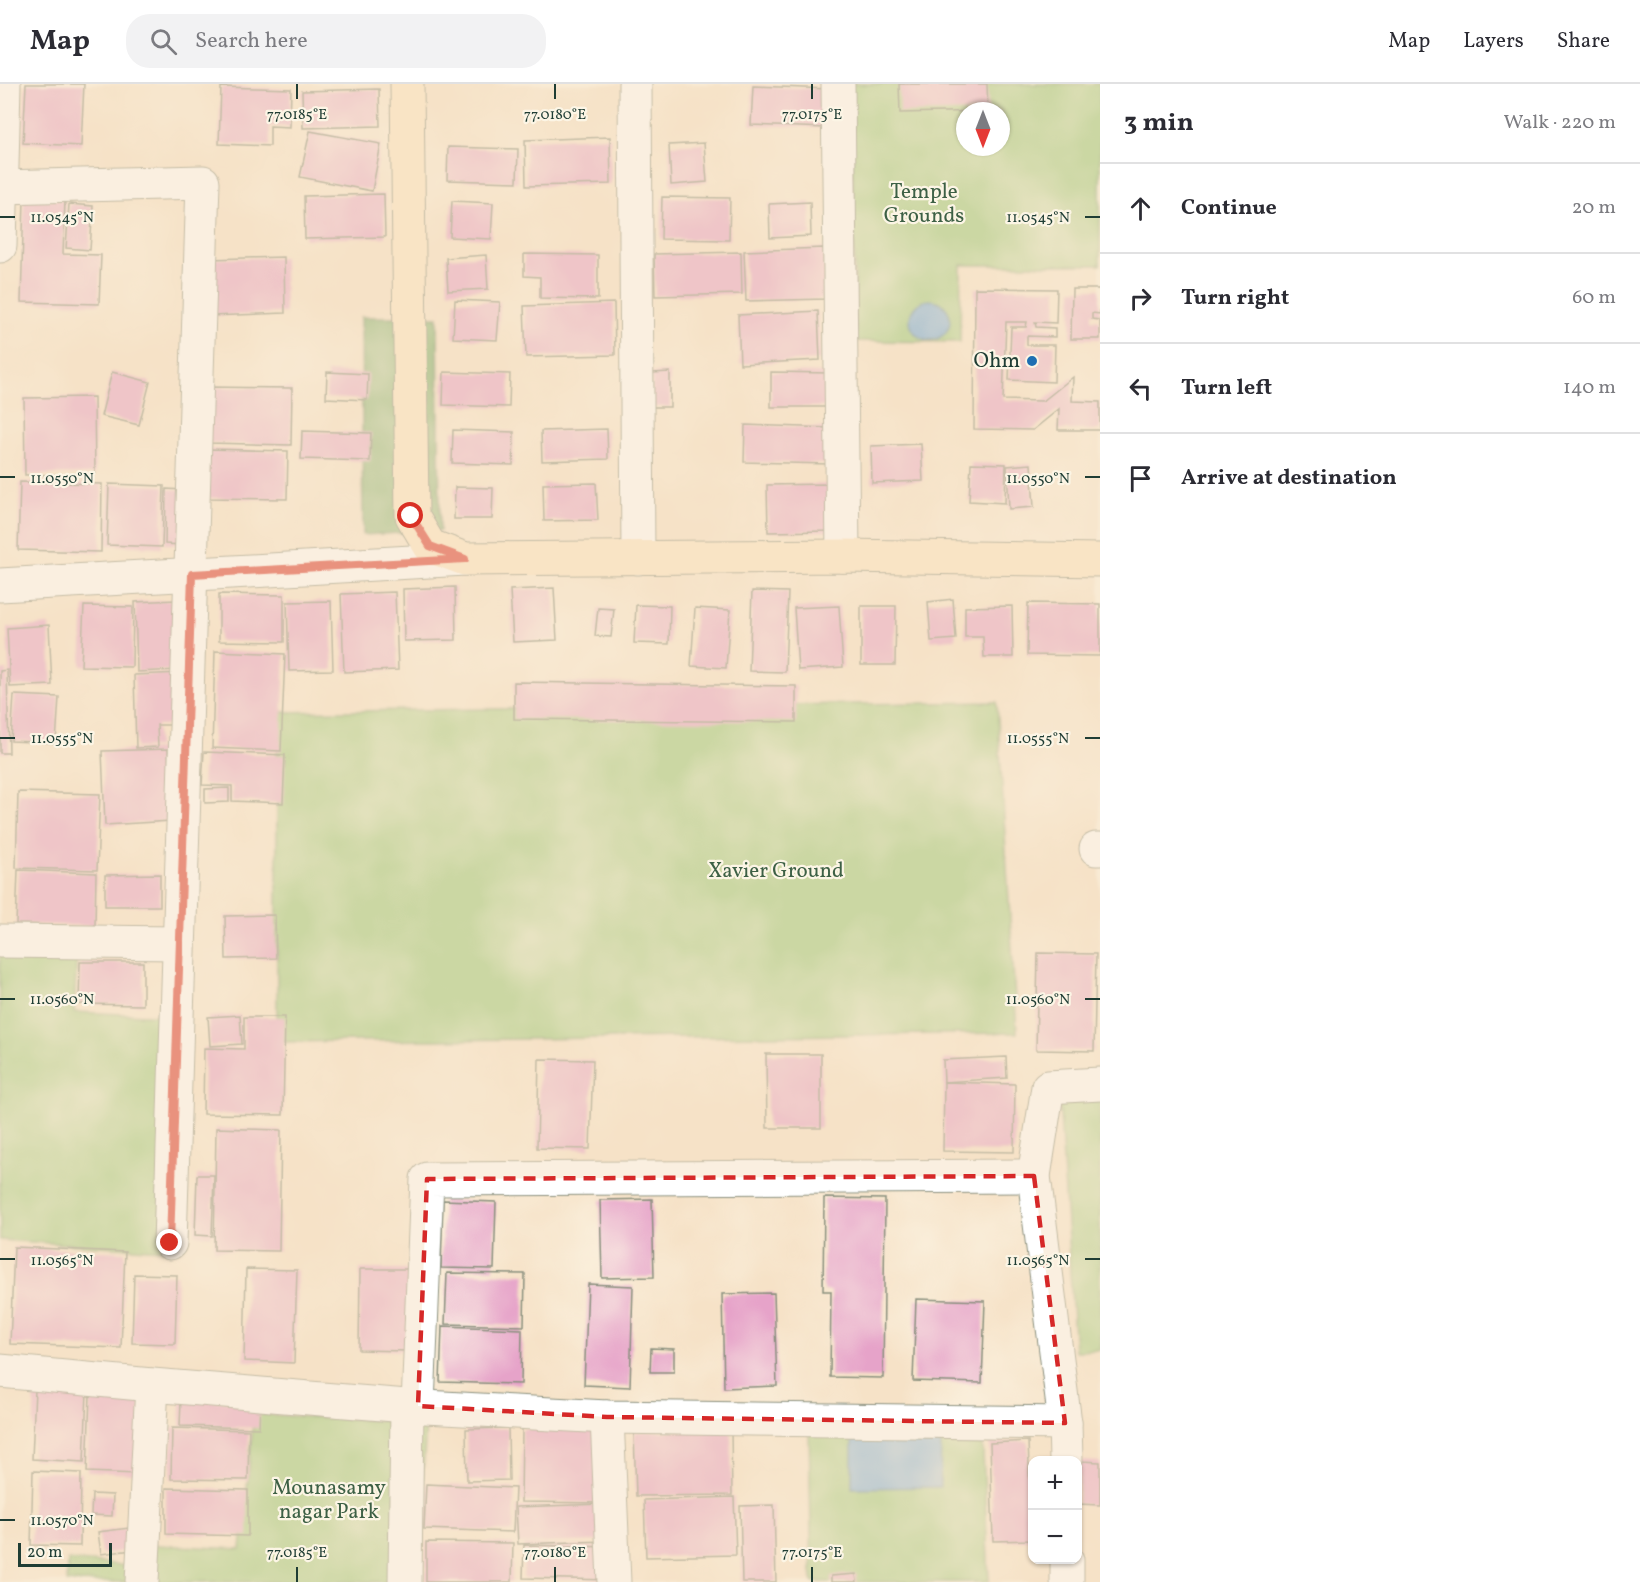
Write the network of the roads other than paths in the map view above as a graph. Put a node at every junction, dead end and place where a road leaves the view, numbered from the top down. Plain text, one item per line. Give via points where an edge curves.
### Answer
1 (4, 84) edge
2 (407, 84) edge
3 (634, 84) edge
4 (838, 84) edge
5 (1, 187) edge
6 (0, 246) edge
7 (843, 556) junction
8 (638, 558) junction
9 (465, 559) junction
10 (1100, 560) edge
11 (192, 574) junction
12 (0, 585) edge
13 (0, 940) edge
14 (178, 944) junction
15 (1100, 1084) edge
16 (1034, 1176) junction
17 (170, 1243) dead end
18 (0, 1371) edge
19 (152, 1385) junction
20 (413, 1406) junction
21 (607, 1417) junction
22 (1065, 1424) junction
23 (1066, 1456) edge
24 (1067, 1564) edge
25 (142, 1582) edge
26 (405, 1582) edge
27 (614, 1582) edge
28 (1067, 1582) edge

1 - 5 street
2 - 9 street via 411,516 430,546
3 - 8 street
4 - 7 street
5 - 6 street
5 - 11 street via 203,182
7 - 8 street
7 - 10 street
8 - 9 street
9 - 11 street
11 - 12 street
11 - 14 street
13 - 14 street
14 - 17 street
15 - 16 street via 1048,1087
16 - 20 street via 428,1179
16 - 22 street
18 - 19 street
19 - 20 street
19 - 25 street
20 - 21 street
20 - 26 street
21 - 22 street
21 - 27 street
22 - 23 street
24 - 28 street

